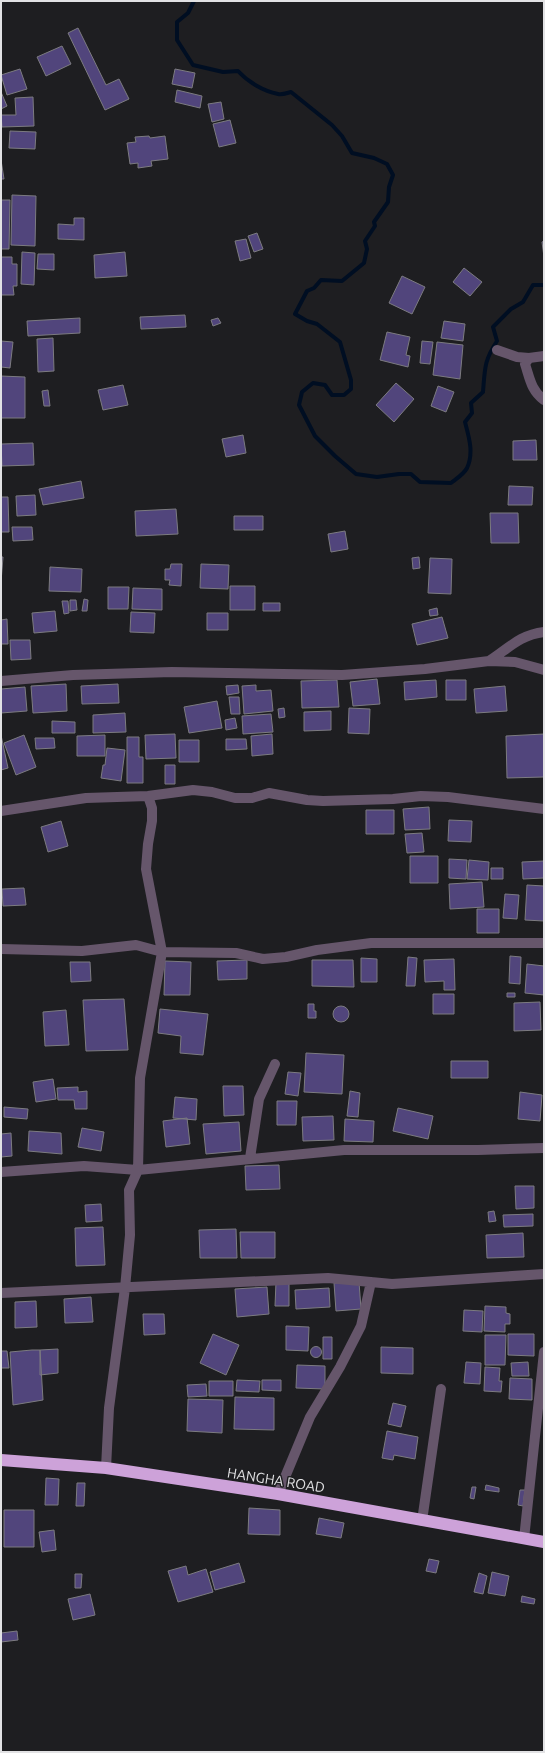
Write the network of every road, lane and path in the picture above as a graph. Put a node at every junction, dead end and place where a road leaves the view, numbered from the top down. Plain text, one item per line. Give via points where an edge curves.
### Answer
1 (497, 350) dead end
2 (544, 356) edge
3 (529, 358) junction
4 (544, 400) edge
5 (544, 632) edge
6 (489, 661) junction
7 (544, 670) edge
8 (1, 681) edge
9 (148, 796) junction
10 (544, 809) edge
11 (1, 811) edge
12 (544, 943) edge
13 (1, 949) edge
14 (162, 952) junction
15 (275, 1064) dead end
16 (544, 1148) edge
17 (250, 1158) junction
18 (138, 1170) junction
19 (1, 1172) edge
20 (544, 1274) edge
21 (371, 1282) junction
22 (125, 1288) junction
23 (1, 1293) edge
24 (544, 1352) edge
25 (441, 1389) dead end
26 (1, 1460) edge
27 (106, 1468) junction
28 (278, 1494) junction
29 (422, 1520) junction
30 (524, 1539) junction
31 (544, 1542) edge

1 - 3 street
2 - 3 street
3 - 4 street via 525,364 532,387
5 - 6 street via 519,639
6 - 7 street via 516,662
6 - 8 street via 342,675 172,672 73,675
9 - 10 street via 193,790 236,798 252,798 269,793 323,801 393,800 421,796 489,801
9 - 11 street via 86,798
9 - 14 street via 152,808 152,821 146,869
12 - 14 street via 371,943 263,959 236,953
13 - 14 street via 82,951 136,945
14 - 18 street via 140,1078
15 - 17 street via 259,1099
16 - 17 street via 344,1150
17 - 18 street
18 - 19 street via 84,1166
18 - 22 street via 129,1190 130,1235
20 - 21 street via 392,1284
21 - 22 street via 328,1278
21 - 28 street via 361,1326 310,1417
22 - 23 street
22 - 27 street via 109,1408
24 - 30 street
25 - 29 street
26 - 27 highway, HANGHA ROAD
27 - 28 highway, HANGHA ROAD
28 - 29 highway, HANGHA ROAD
29 - 30 highway, HANGHA ROAD
30 - 31 highway, HANGHA ROAD

